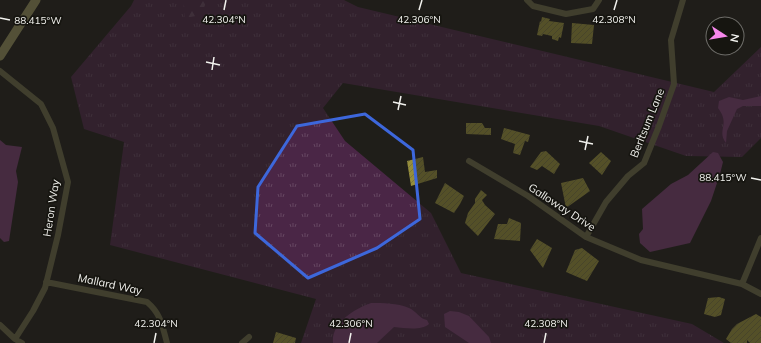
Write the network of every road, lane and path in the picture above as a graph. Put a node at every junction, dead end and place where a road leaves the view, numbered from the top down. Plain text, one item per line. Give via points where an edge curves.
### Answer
1 (36, 0) edge
2 (527, 0) edge
3 (599, 0) edge
4 (683, 0) edge
5 (0, 56) edge
6 (0, 71) edge
7 (470, 161) dead end
8 (586, 237) junction
9 (761, 238) edge
10 (46, 282) junction
11 (742, 284) junction
12 (761, 294) edge
13 (0, 326) edge
14 (249, 337) dead end
15 (15, 339) junction
16 (22, 343) edge
17 (166, 343) edge
18 (242, 343) edge

1 - 5 street
2 - 3 street via 533,6 566,14 593,9
4 - 8 street, Berltsum Lane via 671,40 674,84 651,148 644,163 628,176 606,202
6 - 10 street, Heron Way via 41,104 53,128 68,182
7 - 8 street, Galloway Drive via 528,196
8 - 11 street, Galloway Drive via 641,260
9 - 11 street
10 - 15 street, Heron Way via 33,311
10 - 17 street, Mallard Way via 147,302 156,310
11 - 12 street, Galloway Drive
13 - 15 street
14 - 18 street
15 - 16 street

